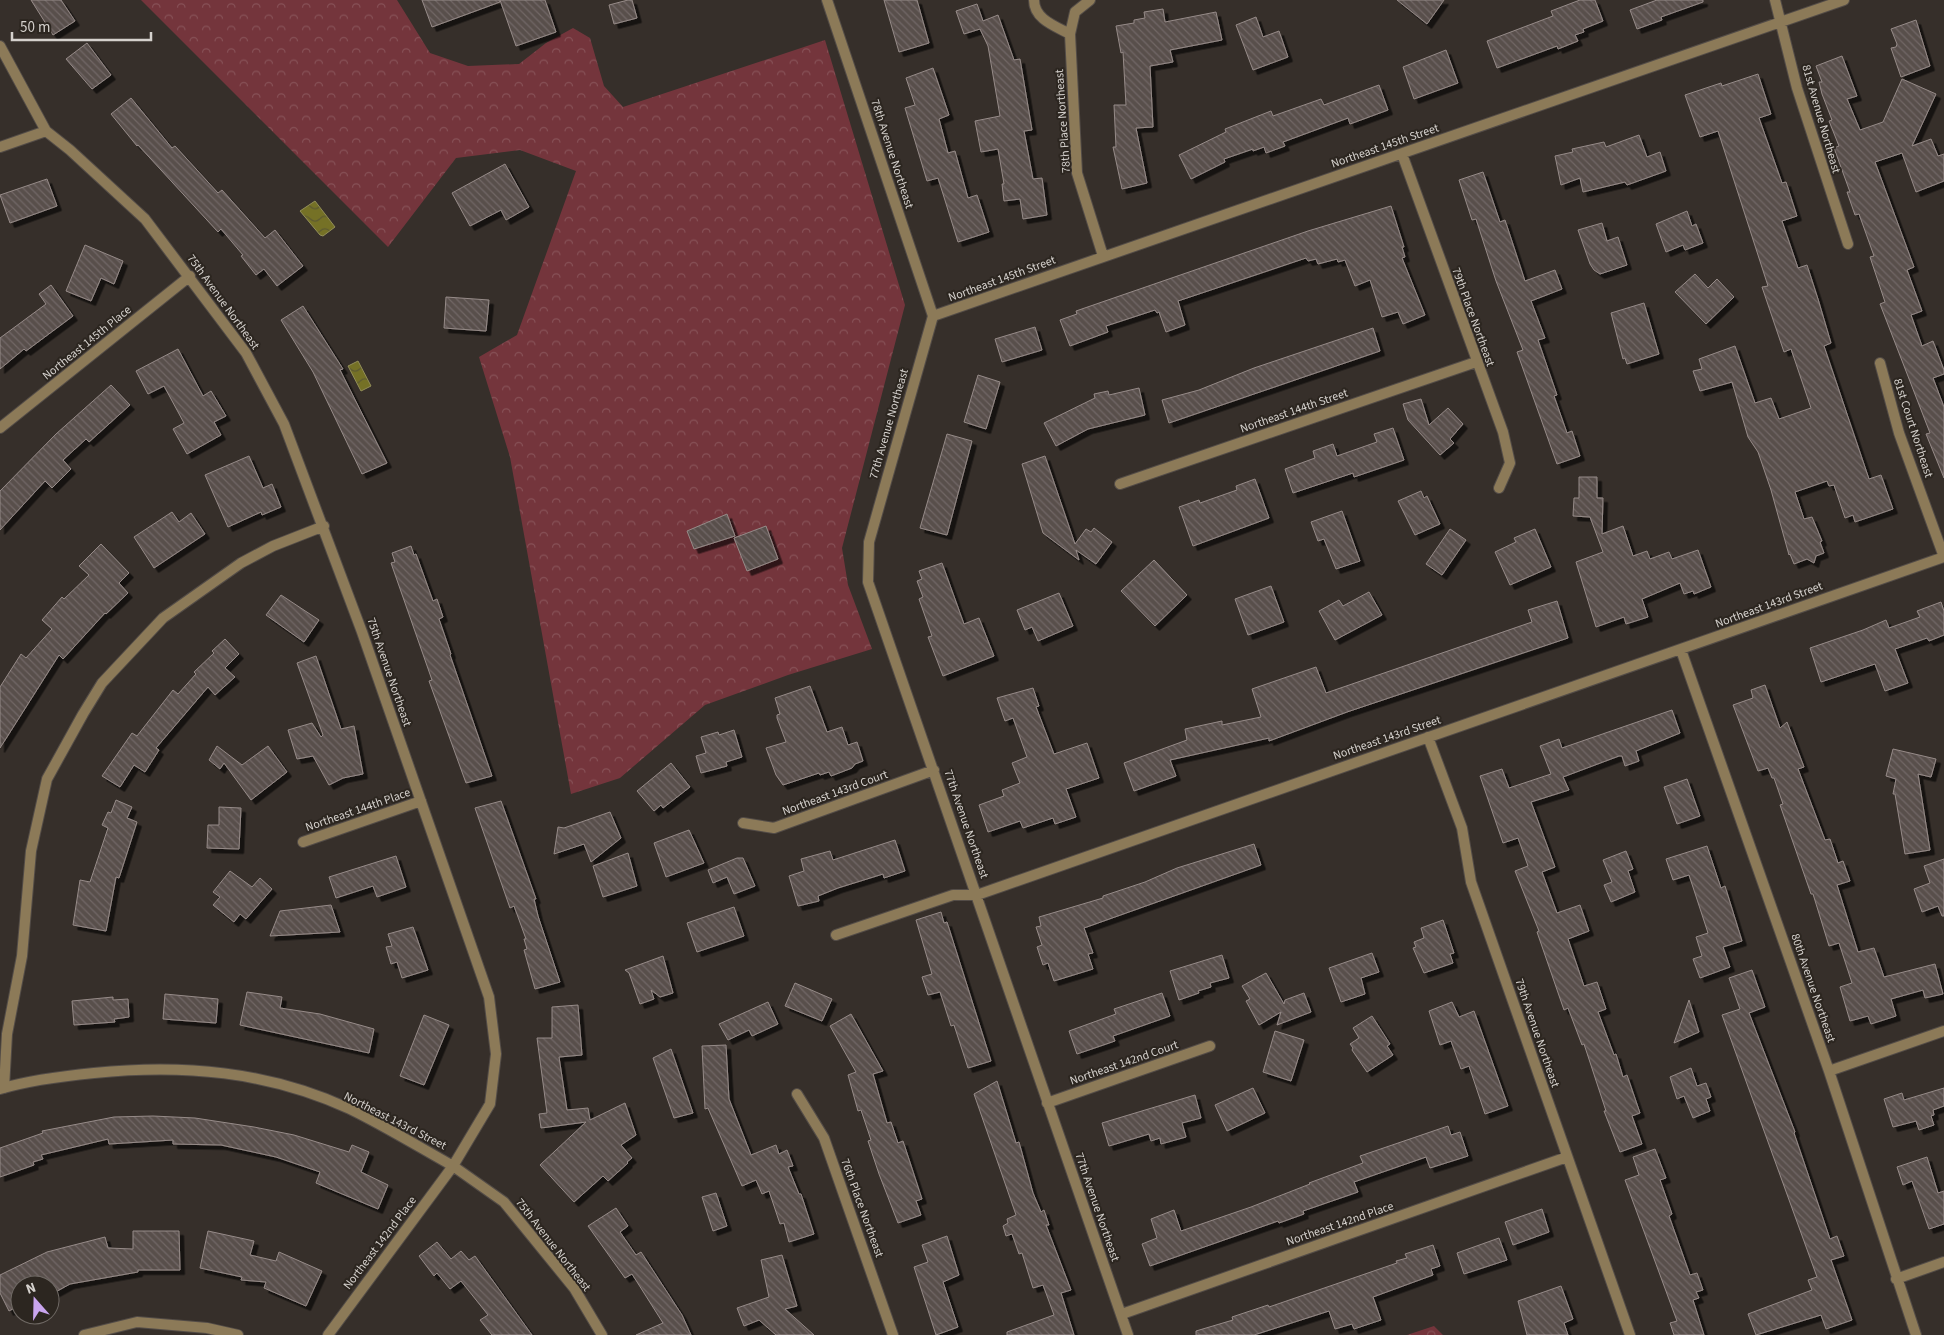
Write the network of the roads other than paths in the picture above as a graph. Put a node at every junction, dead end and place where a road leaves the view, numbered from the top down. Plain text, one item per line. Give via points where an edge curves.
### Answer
1 (827, 0) edge
2 (1034, 0) edge
3 (1090, 0) edge
4 (1775, 0) edge
5 (1844, 0) edge
6 (1782, 21) junction
7 (1070, 34) junction
8 (0, 46) edge
9 (46, 131) junction
10 (0, 147) edge
11 (1402, 154) junction
12 (1848, 244) dead end
13 (1104, 256) junction
14 (190, 276) junction
15 (933, 316) junction
16 (1476, 362) junction
17 (1880, 363) dead end
18 (0, 428) edge
19 (1120, 484) dead end
20 (1499, 488) dead end
21 (324, 526) junction
22 (1944, 557) edge
23 (1681, 650) junction
24 (1428, 737) junction
25 (934, 770) junction
26 (421, 801) junction
27 (743, 823) dead end
28 (303, 842) dead end
29 (977, 895) junction
30 (836, 935) dead end
31 (1944, 1031) edge
32 (1210, 1046) dead end
33 (1829, 1071) junction
34 (2, 1089) edge
35 (797, 1094) dead end
36 (1047, 1103) junction
37 (1566, 1157) junction
38 (454, 1166) junction
39 (1944, 1262) edge
40 (1896, 1279) junction
41 (1122, 1314) junction
42 (84, 1335) edge
43 (238, 1335) edge
44 (328, 1335) edge
45 (602, 1335) edge
46 (893, 1335) edge
47 (1128, 1335) edge
48 (1630, 1335) edge
49 (1916, 1335) edge

1 - 15 street, 78th Avenue Northeast
2 - 7 street via 1041,17
3 - 7 street, 78th Place Northeast via 1074,12
4 - 6 street, 81st Avenue Northeast
5 - 6 street, Northeast 145th Street
6 - 11 street, Northeast 145th Street
6 - 12 street, 81st Avenue Northeast via 1797,88
7 - 13 street, 78th Place Northeast via 1077,173
8 - 9 street, 75th Avenue Northeast
9 - 10 street
9 - 14 street, 75th Avenue Northeast via 144,219
11 - 13 street, Northeast 145th Street
11 - 16 street, 79th Place Northeast
13 - 15 street, Northeast 145th Street
14 - 18 street, Northeast 145th Place
14 - 21 street, 75th Avenue Northeast via 246,353 284,424
15 - 25 street, 77th Avenue Northeast via 869,542 867,563 868,582
16 - 19 street, Northeast 144th Street
16 - 20 street, 79th Place Northeast via 1510,462
17 - 22 street, 81st Court Northeast via 1899,433
21 - 26 street, 75th Avenue Northeast
21 - 34 street via 241,562 163,618 102,683 83,714 47,779 31,851 22,956 7,1034
22 - 23 street, Northeast 143rd Street
23 - 24 street, Northeast 143rd Street
23 - 33 street, 80th Avenue Northeast
24 - 29 street, Northeast 143rd Street
24 - 37 street, 79th Avenue Northeast via 1462,828 1471,882
25 - 27 street, Northeast 143rd Court via 774,828
25 - 29 street, 77th Avenue Northeast
26 - 28 street, Northeast 144th Place
26 - 38 street, 75th Avenue Northeast via 489,997 496,1054 490,1104
29 - 30 street, Northeast 143rd Street via 953,895
29 - 36 street, 77th Avenue Northeast
31 - 33 street
32 - 36 street, Northeast 142nd Court
33 - 40 street, 80th Avenue Northeast
34 - 38 street, Northeast 143rd Street via 65,1076 137,1069 209,1070 279,1083 350,1109
35 - 46 street, 76th Place Northeast via 824,1138
36 - 41 street, 77th Avenue Northeast
37 - 41 street, Northeast 142nd Place
37 - 48 street, 79th Avenue Northeast
38 - 44 street, Northeast 142nd Place
38 - 45 street, 75th Avenue Northeast via 504,1202 574,1288
39 - 40 street
40 - 49 street, 80th Avenue Northeast
41 - 47 street, 77th Avenue Northeast
42 - 43 street via 137,1322 207,1328

